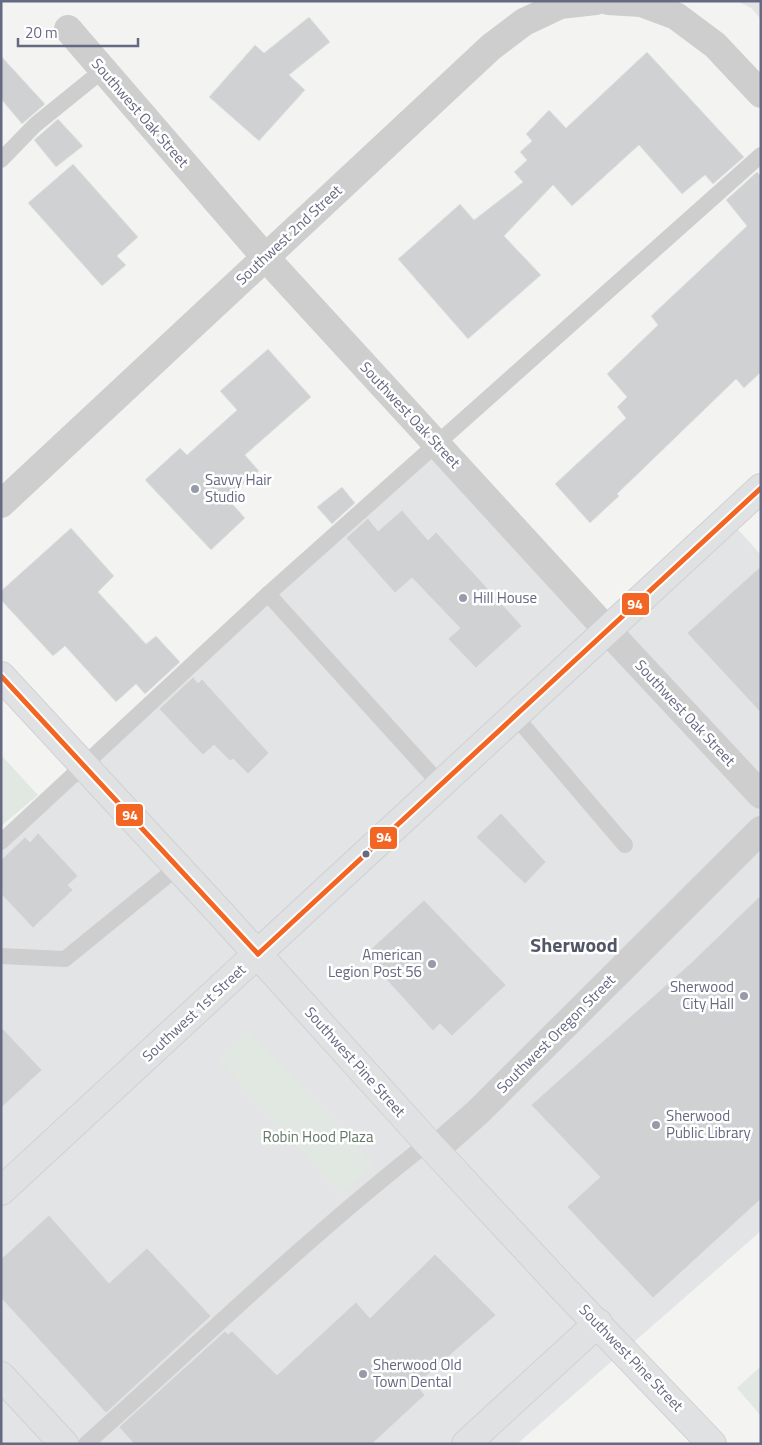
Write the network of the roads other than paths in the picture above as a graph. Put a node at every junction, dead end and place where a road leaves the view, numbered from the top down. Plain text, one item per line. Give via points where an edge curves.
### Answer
1 (596, 1) edge
2 (608, 1) edge
3 (68, 29) dead end
4 (103, 70) junction
5 (761, 94) edge
6 (761, 154) edge
7 (1, 160) edge
8 (265, 257) junction
9 (436, 443) junction
10 (761, 488) edge
11 (1, 504) edge
12 (268, 594) junction
13 (607, 630) junction
14 (1, 676) edge
15 (515, 716) junction
16 (84, 765) junction
17 (441, 785) junction
18 (761, 795) edge
19 (761, 830) edge
20 (1, 842) edge
21 (625, 845) dead end
22 (178, 867) junction
23 (258, 954) junction
24 (1, 956) edge
25 (432, 1146) junction
26 (1, 1191) edge
27 (598, 1323) junction
28 (1, 1376) edge
29 (64, 1444) edge
30 (86, 1444) edge
31 (466, 1444) edge
32 (712, 1444) edge

1 - 8 street, Southwest 2nd Street via 560,5 524,22 491,47
2 - 5 street via 641,3 676,16 715,45
3 - 4 street, Southwest Oak Street
4 - 7 lane via 35,125
4 - 8 street, Southwest Oak Street
6 - 9 lane
8 - 9 street, Southwest Oak Street
8 - 11 street, Southwest 2nd Street
9 - 12 lane
9 - 13 street, Southwest Oak Street
10 - 13 main road, Southwest 1st Street
12 - 16 lane
12 - 17 lane
13 - 15 main road, Southwest 1st Street
13 - 18 street, Southwest Oak Street
14 - 16 main road, Southwest Pine Street
15 - 17 main road, Southwest 1st Street
15 - 21 lane
16 - 20 lane
16 - 22 main road, Southwest Pine Street
17 - 23 main road, Southwest 1st Street
19 - 25 street, Southwest Oregon Street via 478,1112
22 - 23 main road, Southwest Pine Street
22 - 24 lane via 64,959
23 - 25 main road, Southwest Pine Street
23 - 26 main road, Southwest 1st Street
25 - 27 main road, Southwest Pine Street
25 - 30 lane via 391,1171
27 - 31 main road
27 - 32 main road, Southwest Pine Street
28 - 29 main road

